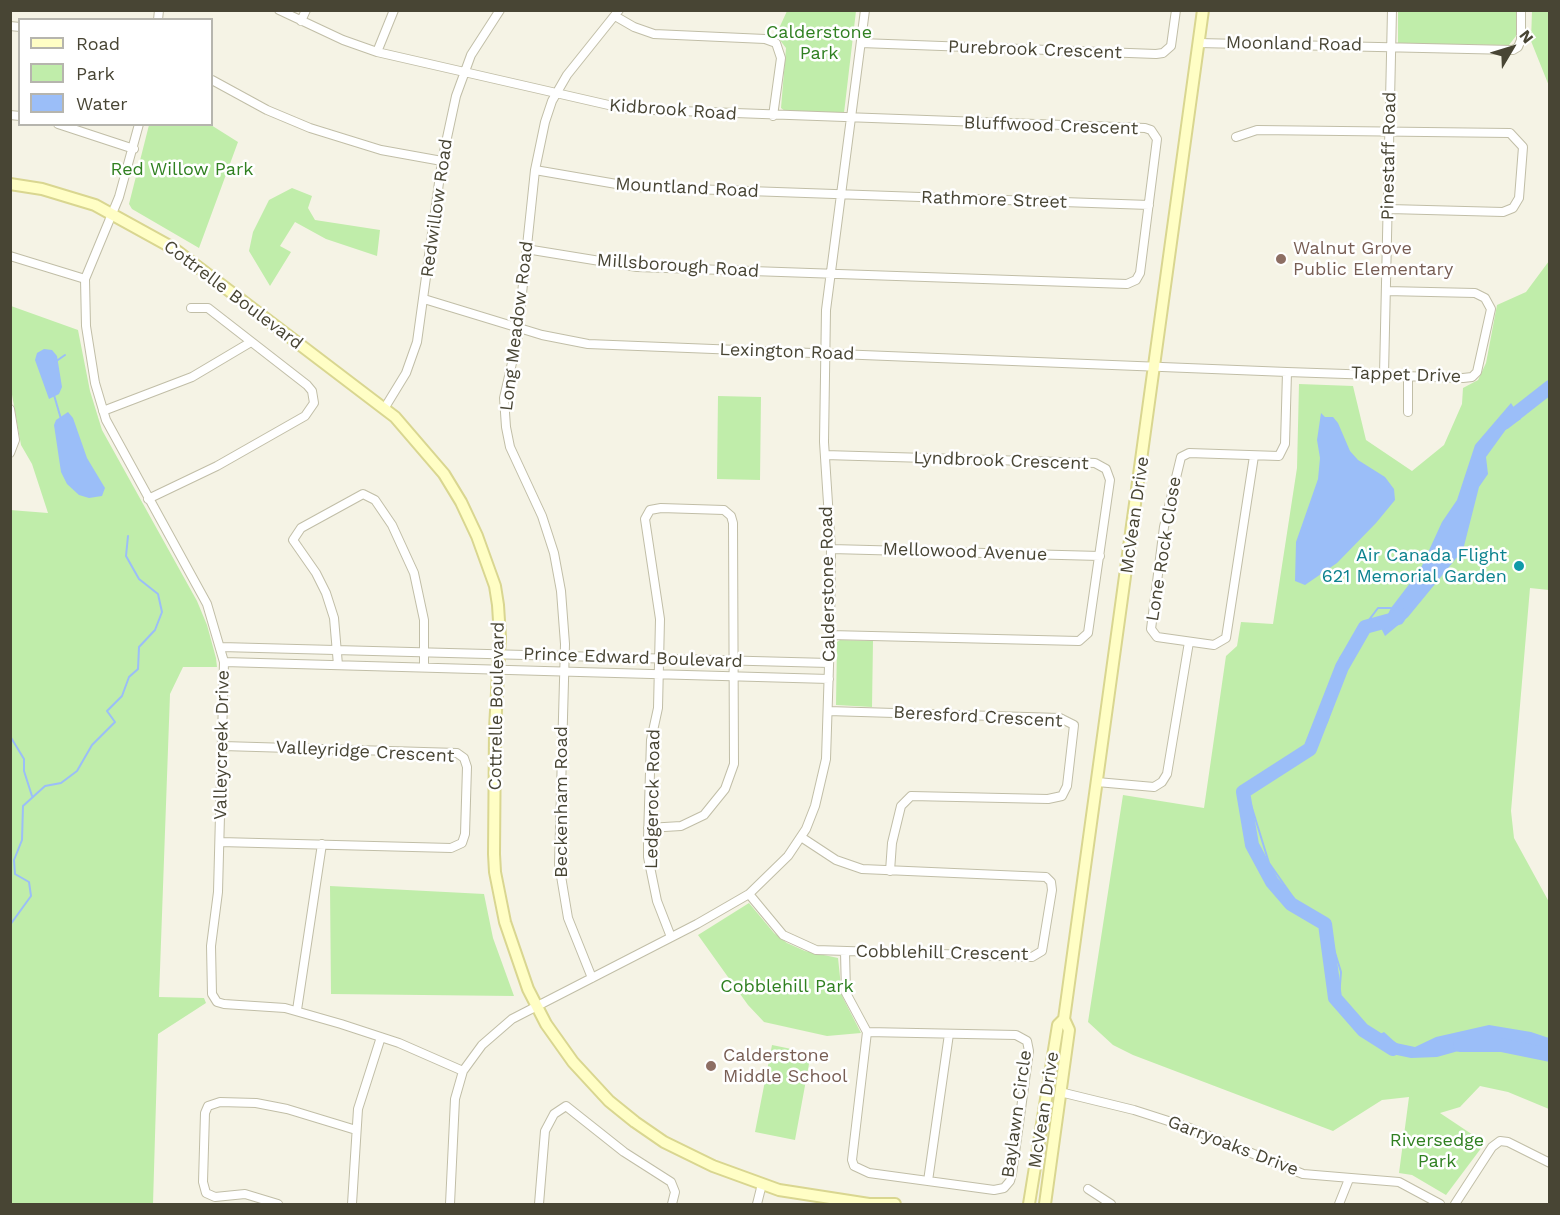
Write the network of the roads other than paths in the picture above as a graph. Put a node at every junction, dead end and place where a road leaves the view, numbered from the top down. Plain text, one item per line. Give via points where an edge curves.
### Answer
1 (279, 10) edge
2 (306, 10) edge
3 (394, 10) edge
4 (500, 10) edge
5 (866, 10) edge
6 (1176, 10) edge
7 (1203, 10) edge
8 (1392, 10) edge
9 (1521, 10) edge
10 (617, 13) edge
11 (301, 21) junction
12 (861, 43) junction
13 (1198, 43) junction
14 (1390, 46) junction
15 (377, 52) junction
16 (464, 70) junction
17 (213, 81) edge
18 (555, 95) junction
19 (773, 116) junction
20 (850, 119) junction
21 (64, 126) edge
22 (140, 126) edge
23 (1391, 132) junction
24 (1236, 137) dead end
25 (134, 149) junction
26 (442, 161) junction
27 (535, 170) junction
28 (10, 184) edge
29 (840, 195) junction
30 (1149, 205) junction
31 (1389, 209) junction
32 (111, 214) junction
33 (526, 249) junction
34 (10, 256) edge
35 (830, 274) junction
36 (85, 279) junction
37 (1386, 291) junction
38 (424, 299) junction
39 (191, 308) dead end
40 (518, 327) junction
41 (251, 342) junction
42 (825, 353) junction
43 (1156, 366) junction
44 (1287, 372) junction
45 (1384, 374) junction
46 (1408, 375) junction
47 (10, 409) edge
48 (384, 409) junction
49 (103, 411) junction
50 (1408, 412) dead end
51 (10, 453) edge
52 (825, 455) junction
53 (1254, 456) junction
54 (148, 499) junction
55 (831, 549) junction
56 (1100, 556) junction
57 (830, 635) junction
58 (1189, 642) junction
59 (221, 647) junction
60 (337, 649) junction
61 (425, 652) junction
62 (499, 654) junction
63 (565, 656) junction
64 (660, 659) junction
65 (734, 661) junction
66 (224, 662) junction
67 (829, 663) junction
68 (338, 665) junction
69 (424, 667) junction
70 (497, 670) junction
71 (564, 672) junction
72 (659, 675) junction
73 (734, 677) junction
74 (829, 679) junction
75 (828, 711) junction
76 (223, 746) junction
77 (1097, 782) junction
78 (648, 828) junction
79 (801, 837) junction
80 (220, 842) junction
81 (322, 844) junction
82 (890, 871) junction
83 (749, 894) junction
84 (671, 937) junction
85 (845, 952) junction
86 (592, 978) junction
87 (537, 1006) junction
88 (297, 1010) junction
89 (1064, 1018) junction
90 (867, 1032) junction
91 (949, 1034) junction
92 (381, 1037) junction
93 (464, 1071) junction
94 (1060, 1092) junction
95 (356, 1130) junction
96 (1550, 1163) edge
97 (1349, 1179) junction
98 (928, 1181) junction
99 (762, 1184) junction
100 (1088, 1189) dead end
101 (278, 1204) edge
102 (352, 1204) edge
103 (450, 1204) edge
104 (539, 1204) edge
105 (672, 1204) edge
106 (757, 1204) edge
107 (895, 1204) edge
108 (1029, 1204) edge
109 (1045, 1204) edge
110 (1111, 1204) edge
111 (1340, 1204) edge
112 (1440, 1204) edge
113 (1455, 1204) edge

1 - 11 street, Kidbrook Road
2 - 11 street
3 - 15 street
4 - 16 street, Redwillow Road via 482,34
5 - 12 street, Calderstone Road
6 - 12 street, Purebrook Crescent via 1171,46 1156,54
7 - 13 main road, McVean Drive
8 - 14 street, Pinestaff Road
9 - 14 street, Moonland Road via 1521,40 1513,50
10 - 18 street, Long Meadow Road
10 - 19 street via 634,27 654,34 765,39 776,43 781,58
11 - 15 street, Kidbrook Road
12 - 20 street, Calderstone Road
13 - 14 street, Moonland Road
13 - 43 main road, McVean Drive
14 - 23 street, Pinestaff Road
15 - 16 street, Kidbrook Road
16 - 18 street, Kidbrook Road
16 - 26 street, Redwillow Road
17 - 26 street via 310,128 381,150
18 - 19 street, Kidbrook Road via 626,109
18 - 27 street, Long Meadow Road via 544,122
19 - 20 street, Kidbrook Road
20 - 29 street, Calderstone Road
20 - 30 street, Bluffwood Crescent via 1145,128 1155,134 1158,146
21 - 25 street
22 - 25 street, Valleycreek Drive
23 - 24 street via 1257,130
23 - 31 street, Pinestaff Road
23 - 31 street via 1510,133 1520,141 1525,153 1519,198 1513,208 1503,212
25 - 32 street, Valleycreek Drive
26 - 38 street, Redwillow Road
27 - 29 street, Mountland Road via 634,187
27 - 33 street, Long Meadow Road
28 - 32 main road, Cottrelle Boulevard via 54,192
29 - 30 street, Rathmore Street
29 - 35 street, Calderstone Road
30 - 35 street, Bluffwood Crescent via 1140,273 1130,283
31 - 37 street, Pinestaff Road
32 - 36 street, Valleycreek Drive
32 - 48 main road, Cottrelle Boulevard via 184,256
33 - 35 street, Millsborough Road via 620,266
33 - 40 street, Long Meadow Road
34 - 36 street
35 - 42 street, Calderstone Road
36 - 49 street, Valleycreek Drive via 87,335
37 - 45 street, Pinestaff Road
37 - 46 street, Tappet Drive via 1475,293 1485,298 1491,309 1477,372 1472,377
38 - 40 street, Lexington Road
38 - 48 street, Redwillow Road via 411,362
39 - 41 street via 208,308
40 - 42 street, Lexington Road via 588,344
40 - 63 street, Long Meadow Road via 504,398 506,427 514,457 554,553
41 - 49 street via 192,377
41 - 54 street via 312,391 311,409 306,416 217,466
42 - 43 street, Lexington Road
42 - 52 street, Calderstone Road
43 - 44 street, Tappet Drive
43 - 77 main road, McVean Drive
44 - 45 street, Tappet Drive
44 - 53 street, Lone Rock Close via 1284,449 1275,458
45 - 46 street, Tappet Drive
46 - 50 street
47 - 51 street via 15,441
48 - 62 main road, Cottrelle Boulevard via 435,462 470,521 495,586
49 - 54 street, Valleycreek Drive
52 - 55 street, Calderstone Road
52 - 56 street, Lyndbrook Crescent via 1101,465 1110,480
53 - 58 street, Lone Rock Close via 1228,634 1214,645
53 - 58 street, Lone Rock Close via 1189,453 1178,464 1164,527 1151,629 1157,637
54 - 59 street, Valleycreek Drive via 207,604
55 - 56 street, Mellowood Avenue
55 - 57 street, Calderstone Road
56 - 57 street, Lyndbrook Crescent via 1088,633 1076,642
57 - 67 street, Calderstone Road
58 - 77 street via 1167,774 1162,782 1154,787
59 - 60 street, Prince Edward Boulevard
59 - 66 street, Valleycreek Drive
60 - 61 street, Prince Edward Boulevard
60 - 61 street via 334,618 326,593 293,540 301,528 363,494 378,504 408,556 422,604
60 - 68 street
61 - 62 street, Prince Edward Boulevard
61 - 69 street
62 - 63 street, Prince Edward Boulevard
62 - 70 main road, Cottrelle Boulevard
63 - 64 street, Prince Edward Boulevard
63 - 71 street, Beckenham Road
64 - 65 street, Prince Edward Boulevard
64 - 65 street, Ledgerock Road via 659,605 645,519 654,509 708,509 727,512 733,524
64 - 72 street, Ledgerock Road
65 - 67 street, Prince Edward Boulevard
65 - 73 street
66 - 68 street, Prince Edward Boulevard
66 - 76 street, Valleycreek Drive
67 - 74 street, Calderstone Road
68 - 69 street, Prince Edward Boulevard
69 - 70 street, Prince Edward Boulevard
70 - 71 street, Prince Edward Boulevard
70 - 87 main road, Cottrelle Boulevard via 495,872 512,947
71 - 72 street, Prince Edward Boulevard
71 - 86 street, Beckenham Road via 559,864 568,918
72 - 73 street, Prince Edward Boulevard
72 - 78 street, Ledgerock Road via 658,708 651,740
73 - 74 street, Prince Edward Boulevard
73 - 78 street via 736,754 724,789 712,807 695,821 676,827
74 - 75 street, Calderstone Road
75 - 79 street, Calderstone Road via 822,784
75 - 82 street, Beresford Crescent via 1060,718 1074,725 1067,786 1062,796 911,796 901,806
76 - 80 street, Valleycreek Drive
76 - 81 street, Valleyridge Crescent via 453,752 464,758 465,834 459,846
77 - 89 main road, McVean Drive
78 - 84 street, Ledgerock Road via 652,886
79 - 82 street, Cobblehill Crescent via 847,865
79 - 83 street, Calderstone Road via 778,868
80 - 81 street, Valleyridge Crescent
80 - 88 street, Valleycreek Drive via 211,946 213,997 224,1004
81 - 88 street
82 - 85 street, Cobblehill Crescent via 1046,877 1052,890 1042,951 1032,957
83 - 84 street, Calderstone Road
83 - 85 street, Cobblehill Crescent via 789,939 816,950
84 - 86 street, Calderstone Road
85 - 90 street via 846,993
86 - 87 street, Calderstone Road
87 - 93 street, Calderstone Road via 494,1032
87 - 99 main road, Cottrelle Boulevard via 573,1062 621,1111 683,1152
88 - 92 street, Valleycreek Drive
89 - 94 main road, McVean Drive via 1069,1030
89 - 108 main road, McVean Drive via 1058,1025
90 - 91 street, Baylawn Circle
90 - 98 street, Baylawn Circle via 853,1163 863,1172
91 - 98 street
91 - 98 street, Baylawn Circle via 1016,1035 1027,1041 1029,1051 1015,1151 1010,1181 1004,1188
92 - 93 street, Valleycreek Drive
92 - 95 street via 362,1091
93 - 103 street via 453,1108
94 - 97 street, Garryoaks Drive via 1187,1126 1303,1174
94 - 109 main road, McVean Drive
95 - 101 street via 256,1103 220,1102 208,1106 203,1182 206,1193 215,1197 245,1194
95 - 102 street
96 - 113 street via 1508,1142 1500,1142 1492,1147
97 - 111 street
97 - 112 street, Garryoaks Drive via 1399,1182
99 - 106 street
99 - 107 main road, Cottrelle Boulevard via 798,1194
100 - 110 street
104 - 105 street via 545,1131 554,1114 567,1106 624,1152 671,1182 675,1192

